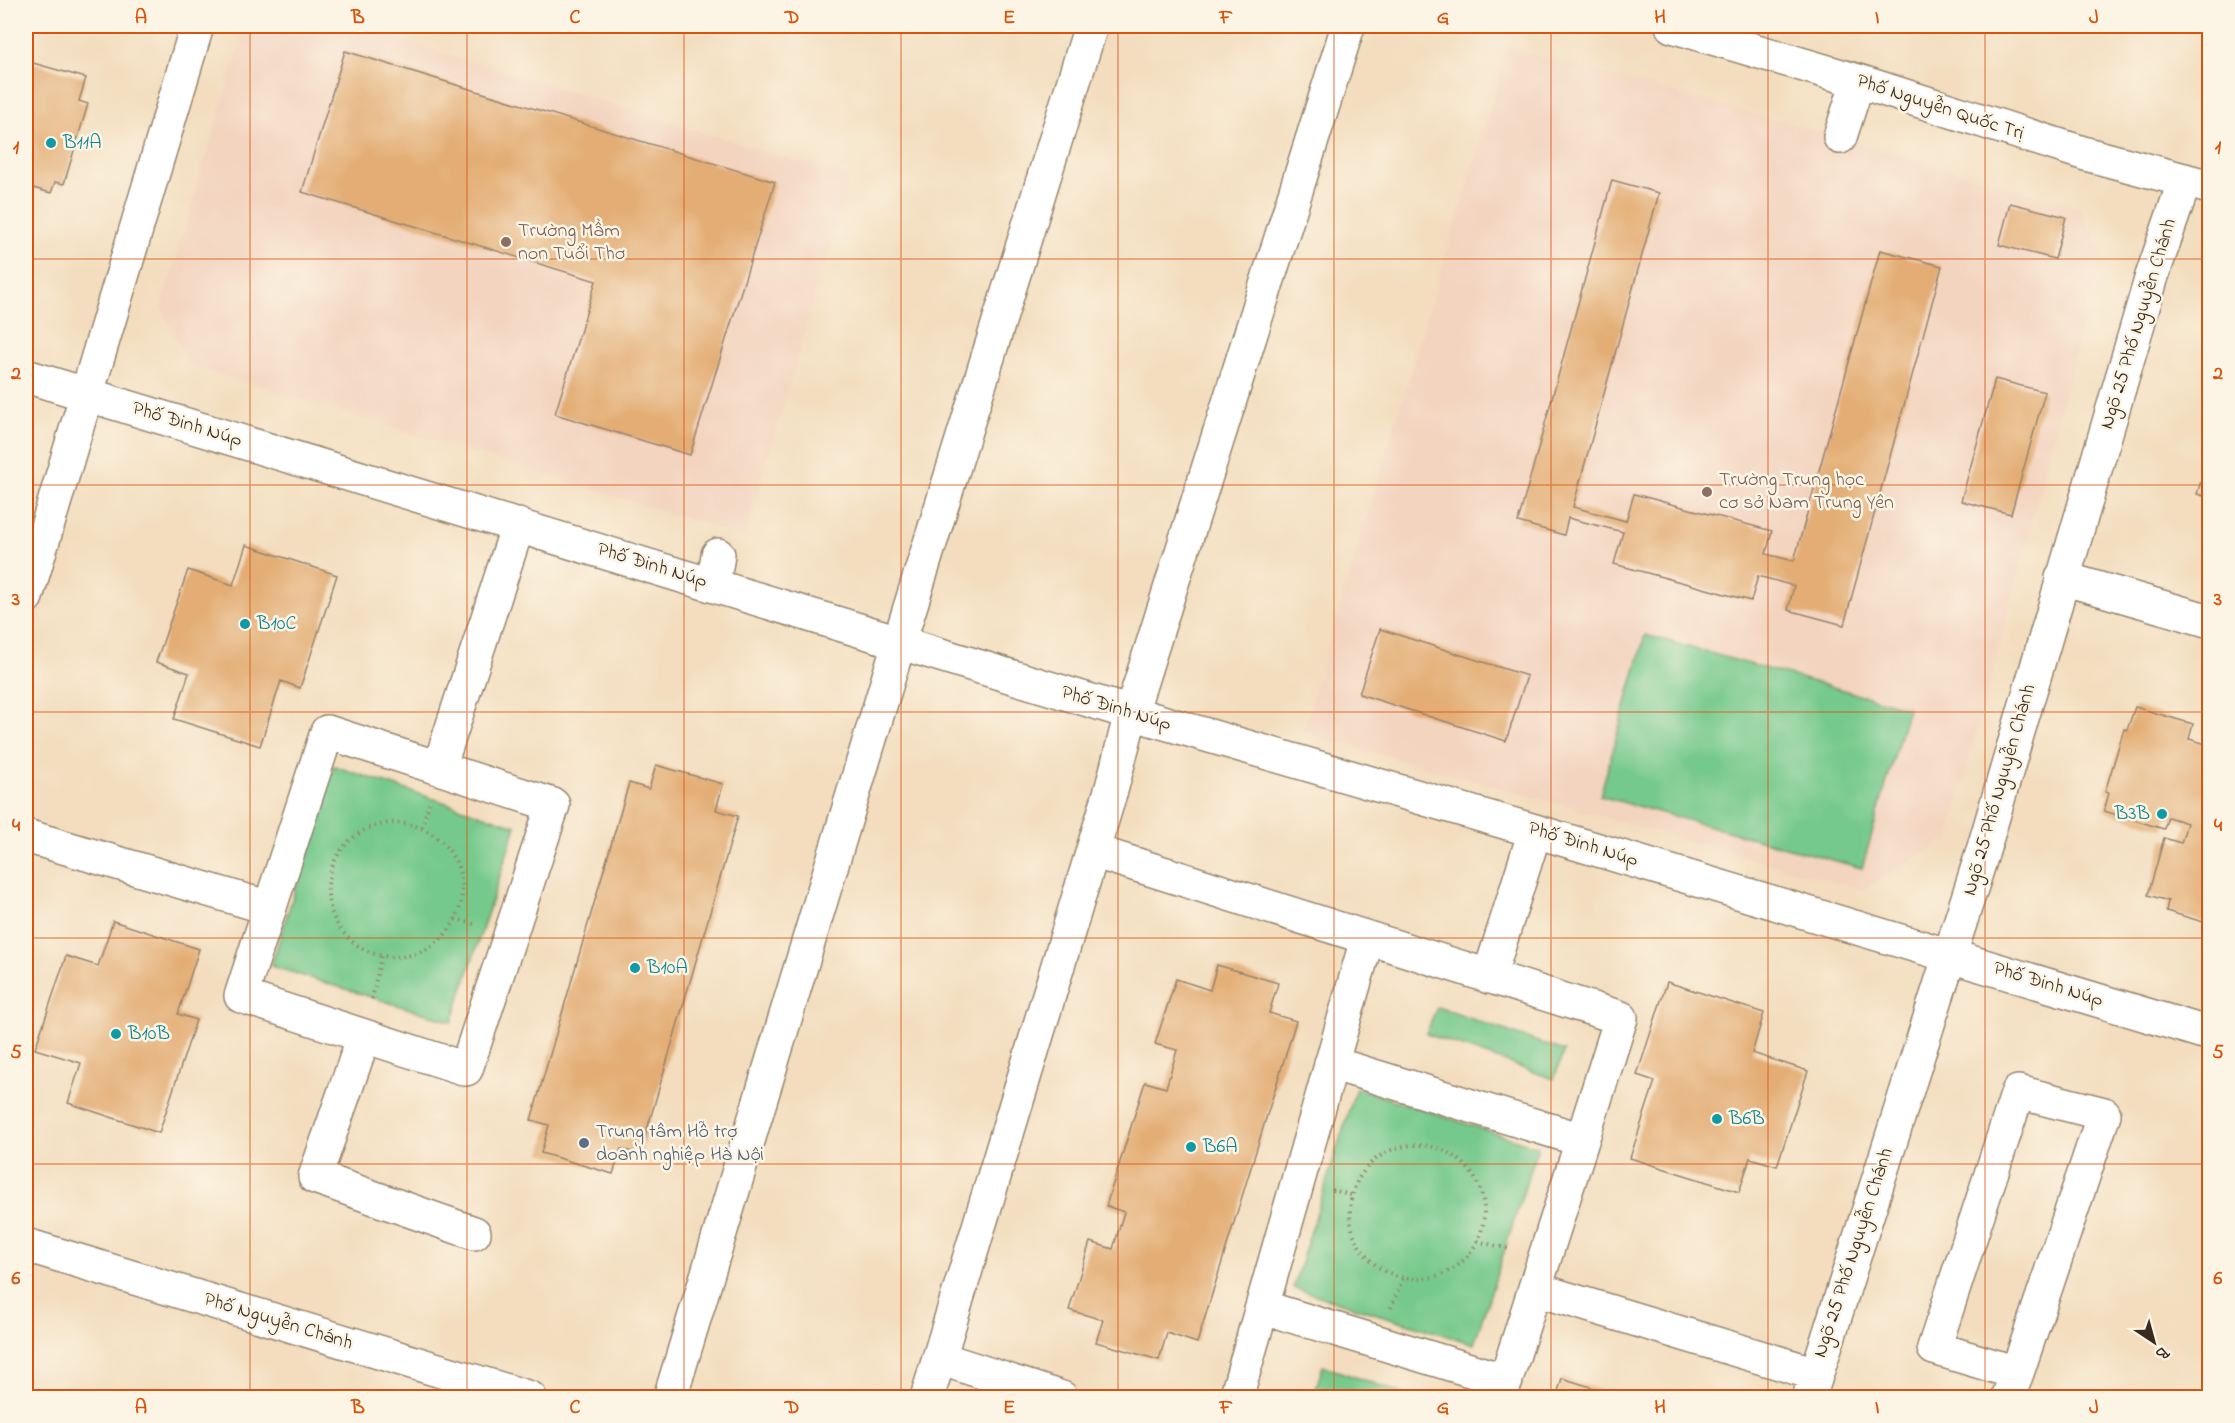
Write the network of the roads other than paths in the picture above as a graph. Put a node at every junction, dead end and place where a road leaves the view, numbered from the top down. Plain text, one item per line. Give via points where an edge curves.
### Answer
1 (197, 26) edge
2 (1091, 26) edge
3 (1348, 26) edge
4 (1672, 26) edge
5 (1858, 81) junction
6 (1840, 137) dead end
7 (2197, 184) edge
8 (26, 376) edge
9 (88, 395) junction
10 (518, 525) junction
11 (2062, 578) junction
12 (26, 597) edge
13 (2210, 621) edge
14 (899, 643) junction
15 (1131, 713) junction
16 (439, 768) junction
17 (1535, 831) junction
18 (26, 836) edge
19 (1093, 851) junction
20 (270, 908) junction
21 (1367, 939) junction
22 (1950, 956) junction
23 (1489, 977) junction
24 (2210, 1034) edge
25 (364, 1036) junction
26 (1331, 1063) junction
27 (1582, 1140) junction
28 (474, 1233) dead end
29 (26, 1245) edge
30 (1535, 1289) junction
31 (1262, 1307) junction
32 (939, 1358) junction
33 (2012, 1385) edge
34 (1812, 1386) edge
35 (1503, 1389) edge
36 (530, 1398) edge
37 (669, 1398) edge
38 (927, 1398) edge
39 (1062, 1398) edge
40 (1236, 1398) edge

1 - 9 street
2 - 14 street
3 - 15 street
4 - 5 street, Phố Nguyễn Quốc Trị
5 - 6 street
5 - 7 street, Phố Nguyễn Quốc Trị via 2086,154
7 - 11 street, Ngõ 25 Phố Nguyễn Chánh via 2152,276
8 - 9 street, Phố Đinh Núp
9 - 10 street, Phố Đinh Núp
9 - 12 street
10 - 14 street, Phố Đinh Núp via 715,570
10 - 16 street
11 - 13 street
11 - 22 street, Ngõ 25 Phố Nguyễn Chánh
14 - 15 street, Phố Đinh Núp
14 - 37 street
15 - 17 street, Phố Đinh Núp
15 - 19 street
16 - 20 street via 327,732
16 - 25 street via 553,805 466,1069
17 - 22 street, Phố Đinh Núp
17 - 23 street
18 - 20 street
19 - 21 street
19 - 32 street
20 - 25 street via 241,996
21 - 23 street
21 - 26 street
22 - 24 street, Phố Đinh Núp
22 - 34 street, Ngõ 25 Phố Nguyễn Chánh
23 - 27 street via 1621,1018
25 - 28 street via 315,1176
26 - 27 street
26 - 31 street
27 - 30 street
29 - 36 street, Phố Nguyễn Chánh
30 - 34 street
30 - 35 street
31 - 35 street
31 - 40 street
32 - 38 street
32 - 39 street
33 - 33 street via 2104,1114 2018,1092 1934,1348

